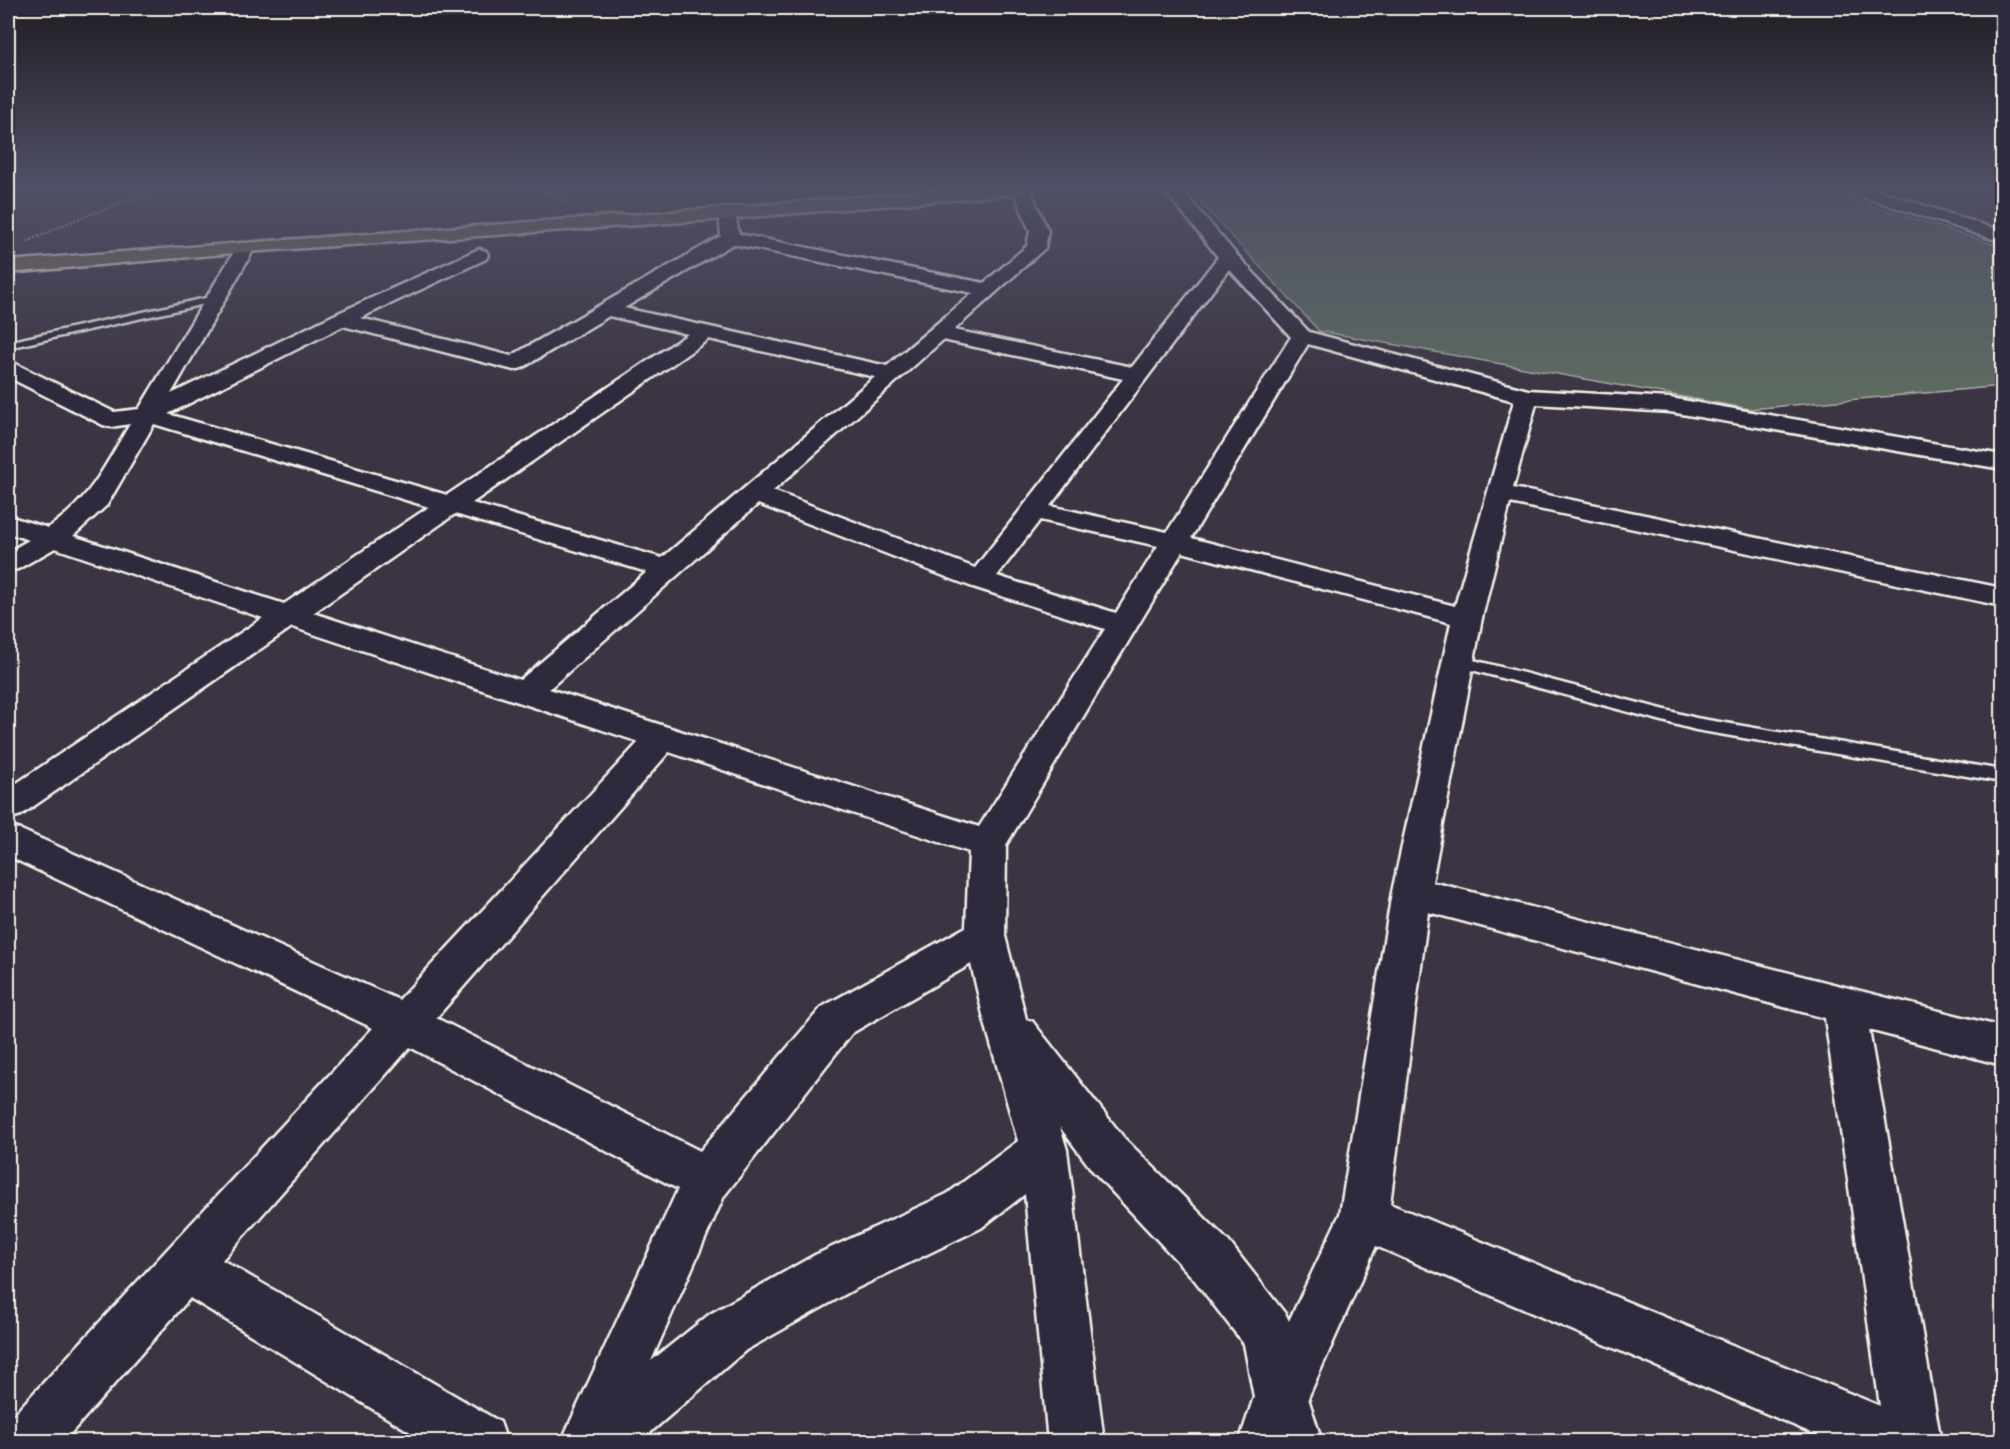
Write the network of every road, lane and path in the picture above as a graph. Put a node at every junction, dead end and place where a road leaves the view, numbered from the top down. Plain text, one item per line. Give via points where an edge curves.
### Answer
1 (137, 256) edge
2 (240, 256) edge
3 (478, 256) edge
4 (700, 256) edge
5 (817, 256) edge
6 (1027, 256) edge
7 (1228, 256) joint
8 (8, 267) edge
9 (988, 290) junction
10 (215, 299) junction
11 (608, 310) junction
12 (342, 319) junction
13 (705, 332) junction
14 (939, 333) junction
15 (1302, 336) junction
16 (8, 345) edge
17 (8, 369) edge
18 (892, 374) junction
19 (1137, 375) junction
20 (1527, 397) junction
21 (147, 415) junction
22 (2002, 462) edge
23 (754, 493) junction
24 (1499, 493) junction
25 (451, 505) junction
26 (1034, 510) junction
27 (8, 524) edge
28 (52, 539) junction
29 (1175, 542) junction
30 (8, 563) edge
31 (668, 568) junction
32 (981, 580) junction
33 (2000, 604) edge
34 (289, 616) junction
35 (1467, 618) junction
36 (1123, 626) junction
37 (1458, 661) junction
38 (525, 693) junction
39 (662, 738) junction
40 (76, 760) junction
41 (2002, 776) edge
42 (8, 786) edge
43 (8, 806) edge
44 (8, 840) edge
45 (988, 844) junction
46 (1411, 892) junction
47 (985, 936) junction
48 (1844, 1005) junction
49 (1005, 1019) junction
50 (405, 1023) junction
51 (2002, 1046) edge
52 (1044, 1150) junction
53 (707, 1179) junction
54 (1364, 1217) junction
55 (184, 1266) junction
56 (1281, 1397) junction
57 (26, 1442) edge
58 (480, 1442) edge
59 (588, 1442) edge
60 (596, 1442) edge
61 (1076, 1442) edge
62 (1266, 1442) edge
63 (1295, 1442) edge
64 (1900, 1442) edge
65 (1913, 1442) edge

1 - 8 main road
2 - 10 street
3 - 12 street
4 - 11 street
5 - 9 street
6 - 9 street
7 - 15 street
7 - 19 street
9 - 14 street
10 - 16 lane
10 - 21 street
11 - 12 street via 514,363
11 - 13 street
12 - 21 street
13 - 18 street
13 - 25 street
14 - 18 street
14 - 19 street
15 - 20 street
15 - 29 street
17 - 21 street via 111,420
18 - 23 street
19 - 26 street
20 - 22 street via 1670,405
20 - 24 street
21 - 25 street
21 - 28 street via 98,499 82,518
23 - 31 street
23 - 32 street
24 - 33 street
24 - 35 street
25 - 31 street
25 - 34 street
26 - 29 street
26 - 32 street
27 - 28 street
28 - 30 street
28 - 34 street
29 - 35 street
29 - 36 street
31 - 38 street
32 - 36 street
34 - 38 street
34 - 40 street
35 - 37 street
36 - 45 street
37 - 41 lane via 1696,724
37 - 46 street
38 - 39 street
39 - 45 street
39 - 50 street
40 - 42 street
40 - 43 street
44 - 50 street
45 - 47 street
46 - 48 street
46 - 54 street
47 - 49 street
47 - 53 street via 837,1020
48 - 51 street
48 - 65 street
49 - 52 street
49 - 56 street via 1108,1154 1211,1260 1268,1333
50 - 53 street
50 - 55 street
52 - 60 street via 964,1211 833,1273 728,1332
52 - 61 street
53 - 59 street
54 - 56 street
54 - 64 street
55 - 57 street
55 - 58 street
56 - 62 street
56 - 63 street

